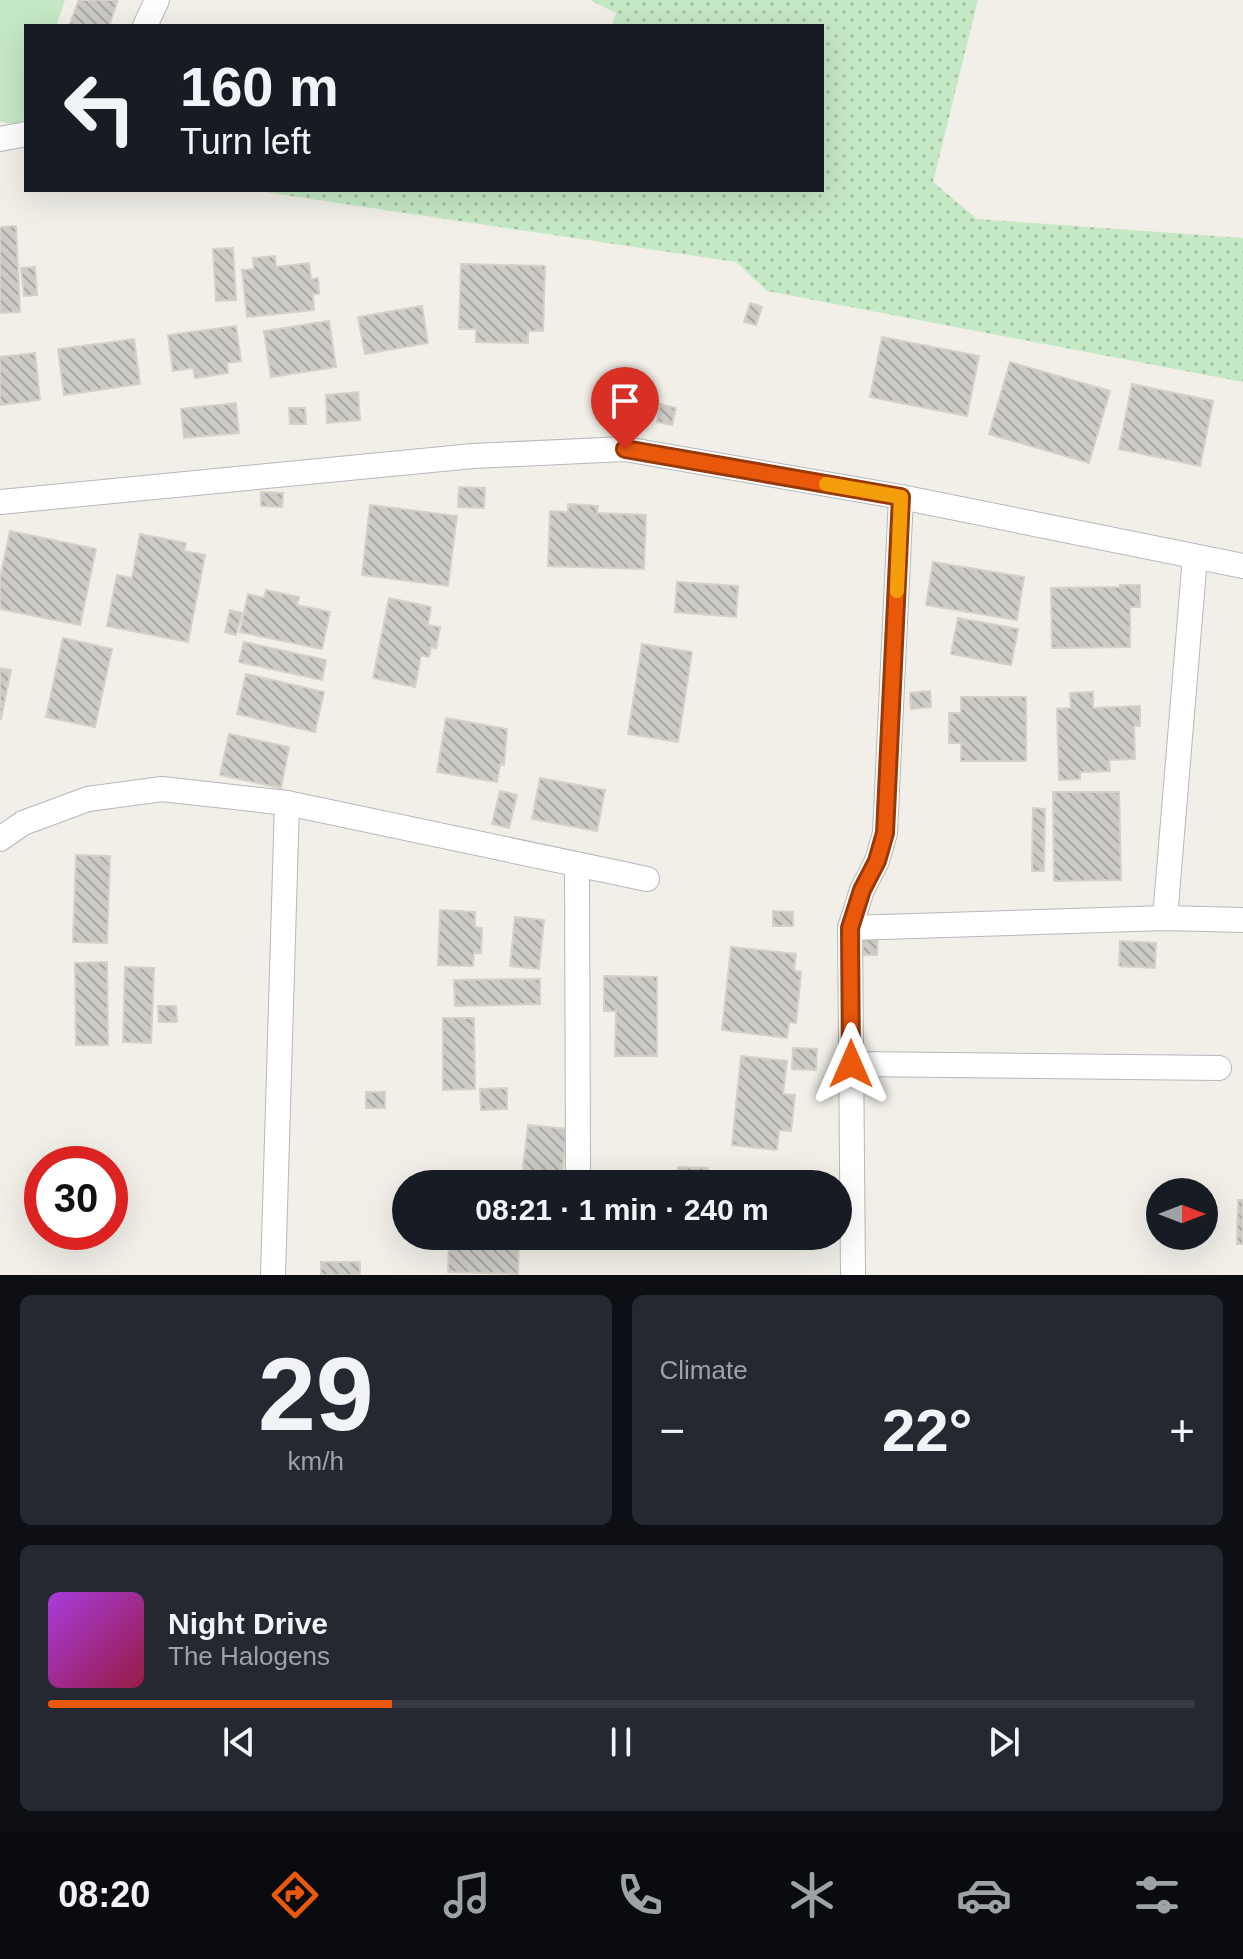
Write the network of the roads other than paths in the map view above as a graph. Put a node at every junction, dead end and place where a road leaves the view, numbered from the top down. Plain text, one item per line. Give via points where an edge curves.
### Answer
1 (157, 0) edge
2 (146, 24) edge
3 (24, 134) edge
4 (0, 139) edge
5 (901, 497) junction
6 (0, 502) edge
7 (1195, 557) junction
8 (1243, 566) edge
9 (287, 803) junction
10 (0, 839) edge
11 (577, 866) junction
12 (647, 879) dead end
13 (1165, 918) junction
14 (1243, 920) edge
15 (850, 928) junction
16 (851, 1064) junction
17 (1219, 1068) dead end
18 (578, 1170) edge
19 (273, 1275) edge
20 (853, 1275) edge

1 - 2 street
3 - 4 street
5 - 6 street via 625,449 473,456
5 - 7 street
5 - 15 street via 885,833
7 - 8 street
7 - 13 street
9 - 10 street via 162,789 88,799 23,823
9 - 11 street
9 - 19 street
11 - 12 street
11 - 18 street
13 - 14 street
13 - 15 street
15 - 16 street
16 - 17 street
16 - 20 street

